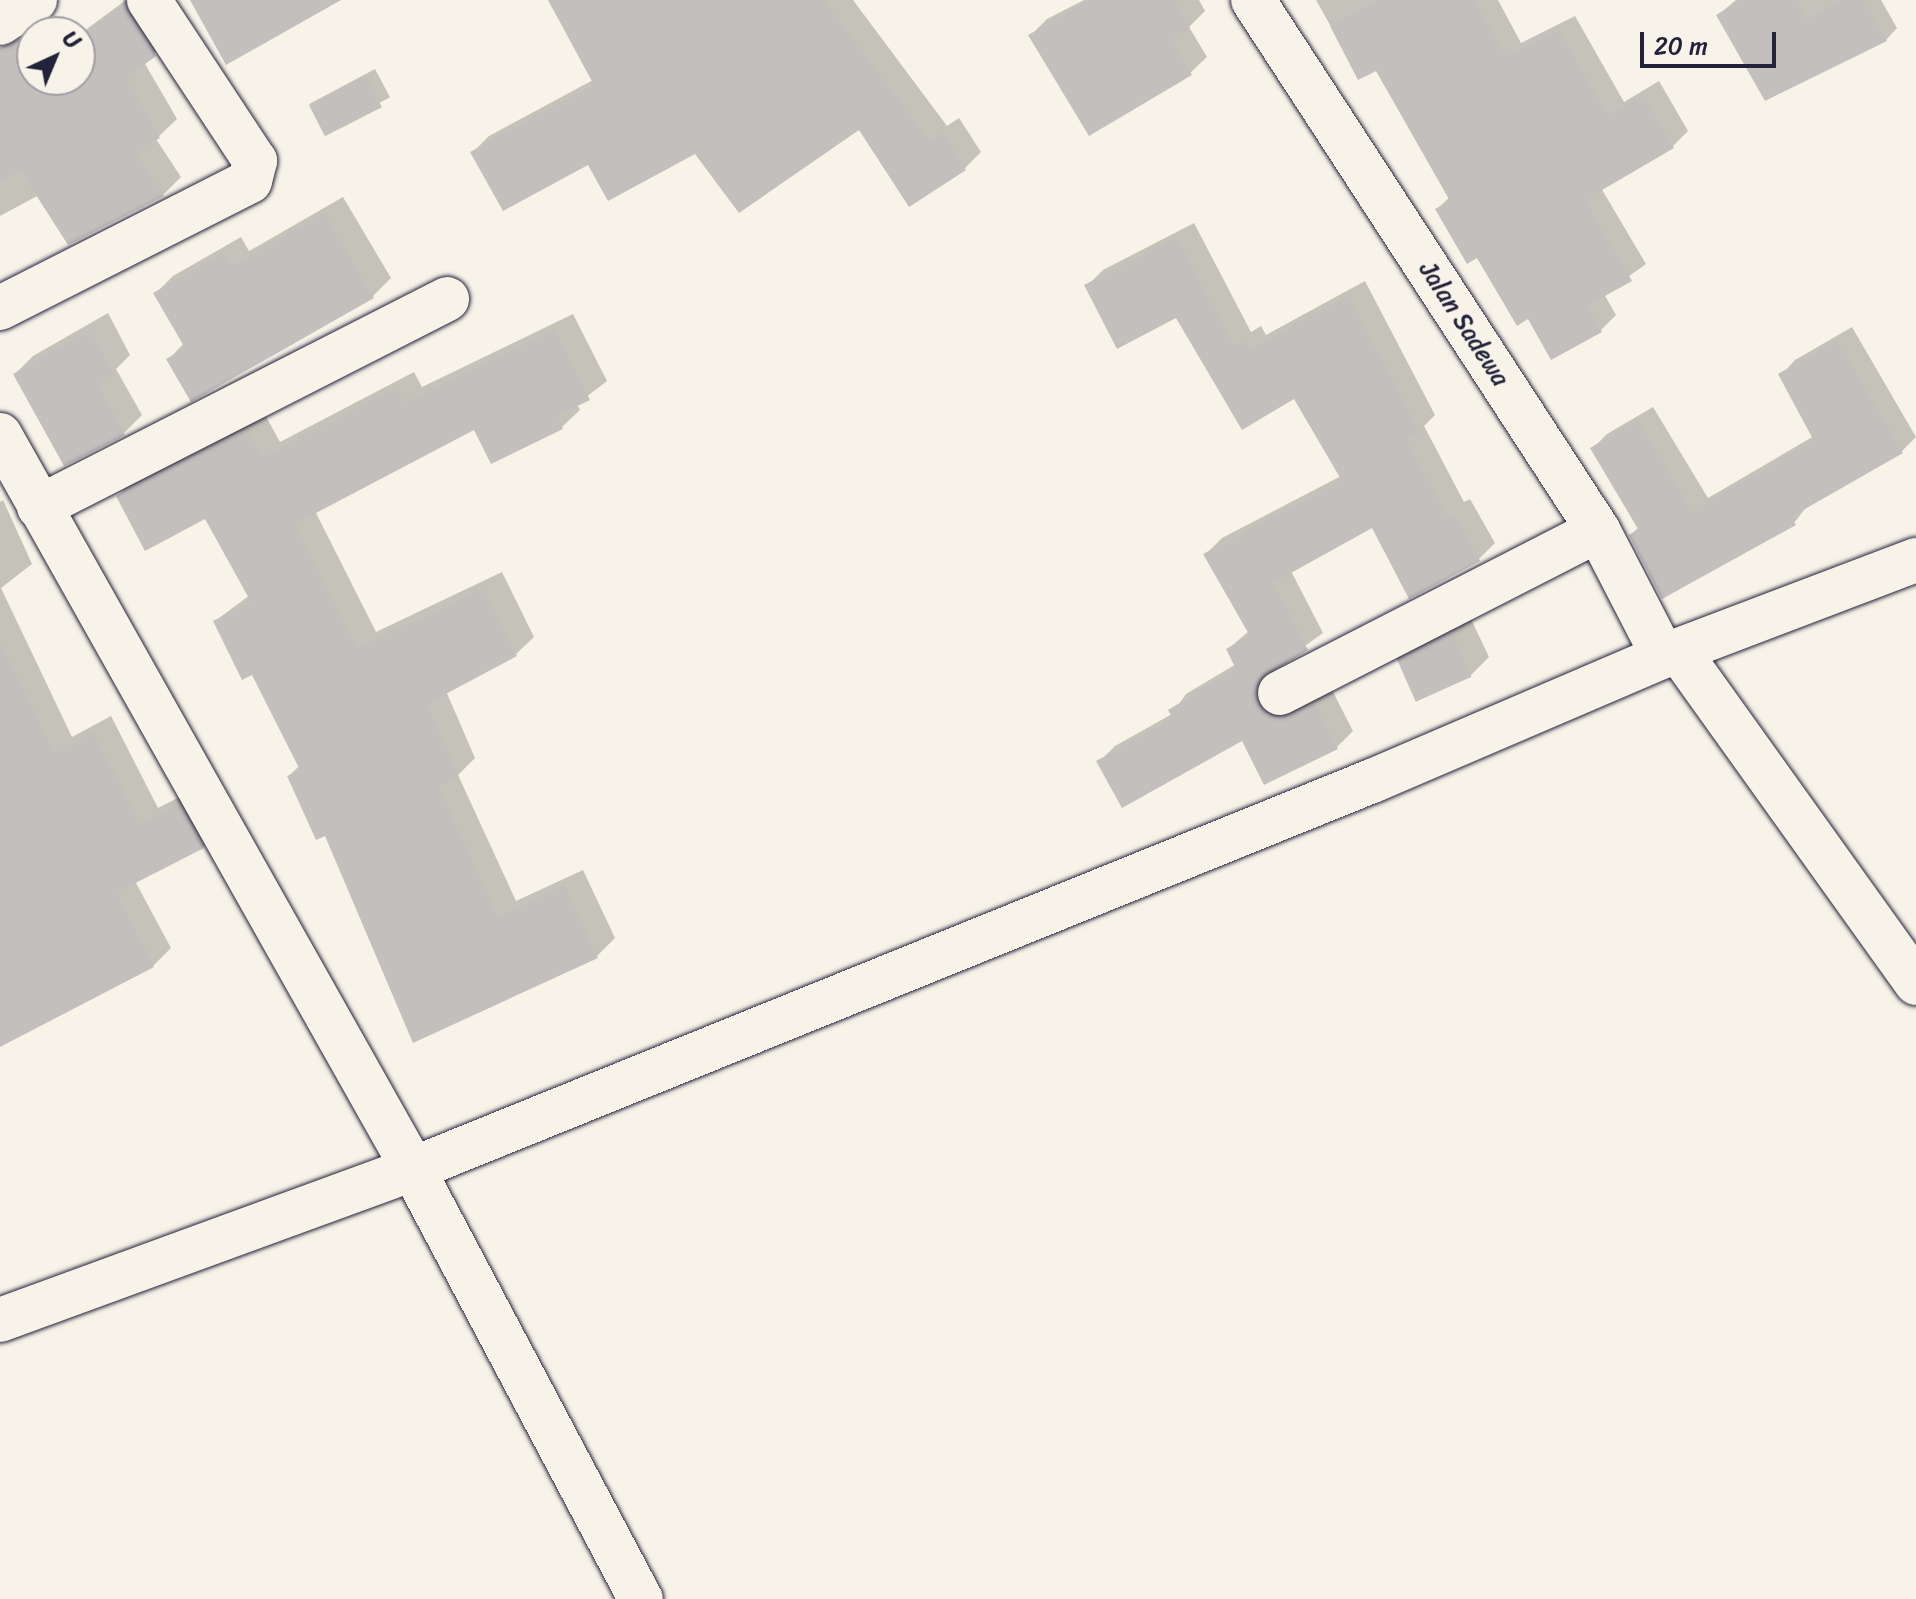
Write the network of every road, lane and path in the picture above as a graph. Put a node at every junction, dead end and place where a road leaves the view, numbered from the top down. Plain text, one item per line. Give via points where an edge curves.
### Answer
1 (35, 0) edge
2 (149, 0) edge
3 (1253, 0) edge
4 (0, 23) edge
5 (447, 299) dead end
6 (0, 308) edge
7 (0, 435) edge
8 (39, 507) junction
9 (1598, 530) junction
10 (1916, 560) edge
11 (1671, 655) junction
12 (1280, 693) dead end
13 (1916, 983) edge
14 (413, 1169) junction
15 (0, 1320) edge
16 (641, 1599) edge

1 - 4 street
2 - 6 street via 257,169 250,181
3 - 9 street, Jalan Sadewa
5 - 8 street
7 - 8 street
8 - 14 street
9 - 11 street, Jalan Sadewa
9 - 12 street
10 - 11 street
11 - 13 street, Jalan Sadewa
11 - 14 street
14 - 15 street
14 - 16 street

